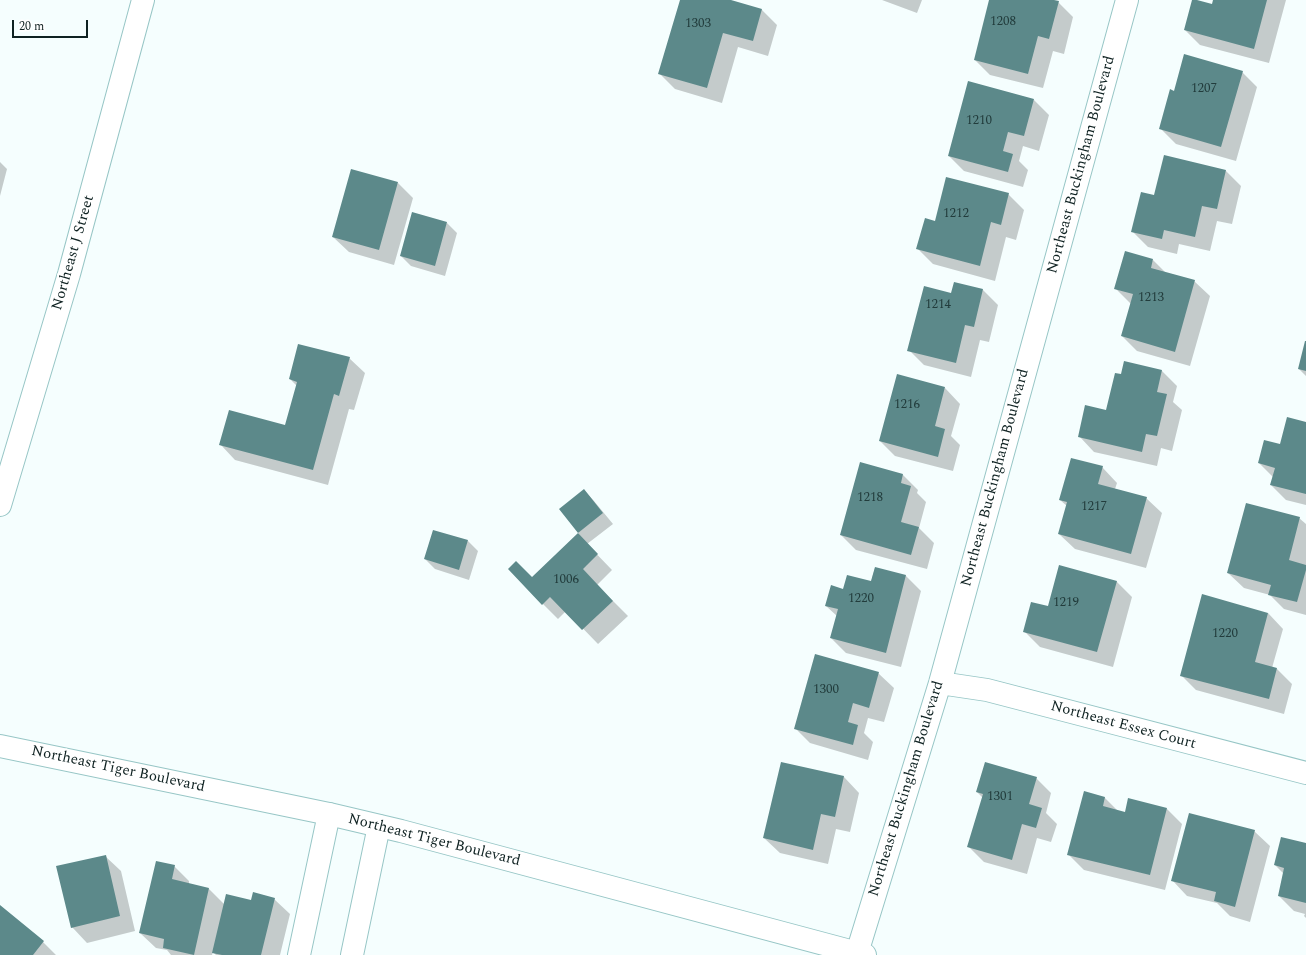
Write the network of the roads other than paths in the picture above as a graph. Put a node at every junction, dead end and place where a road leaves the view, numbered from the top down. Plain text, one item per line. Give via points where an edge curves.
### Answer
1 (143, 0) edge
2 (1127, 0) edge
3 (0, 505) edge
4 (940, 683) junction
5 (0, 746) edge
6 (1306, 773) edge
7 (329, 814) junction
8 (380, 826) junction
9 (861, 954) edge
10 (299, 955) edge
11 (352, 955) edge

1 - 3 street, Northeast J Street via 69,274
2 - 4 street, Northeast Buckingham Boulevard
4 - 6 street, Northeast Essex Court via 987,690
4 - 9 street, Northeast Buckingham Boulevard
5 - 7 street, Northeast Tiger Boulevard
7 - 8 street, Northeast Tiger Boulevard
7 - 10 street
8 - 9 street, Northeast Tiger Boulevard
8 - 11 street

